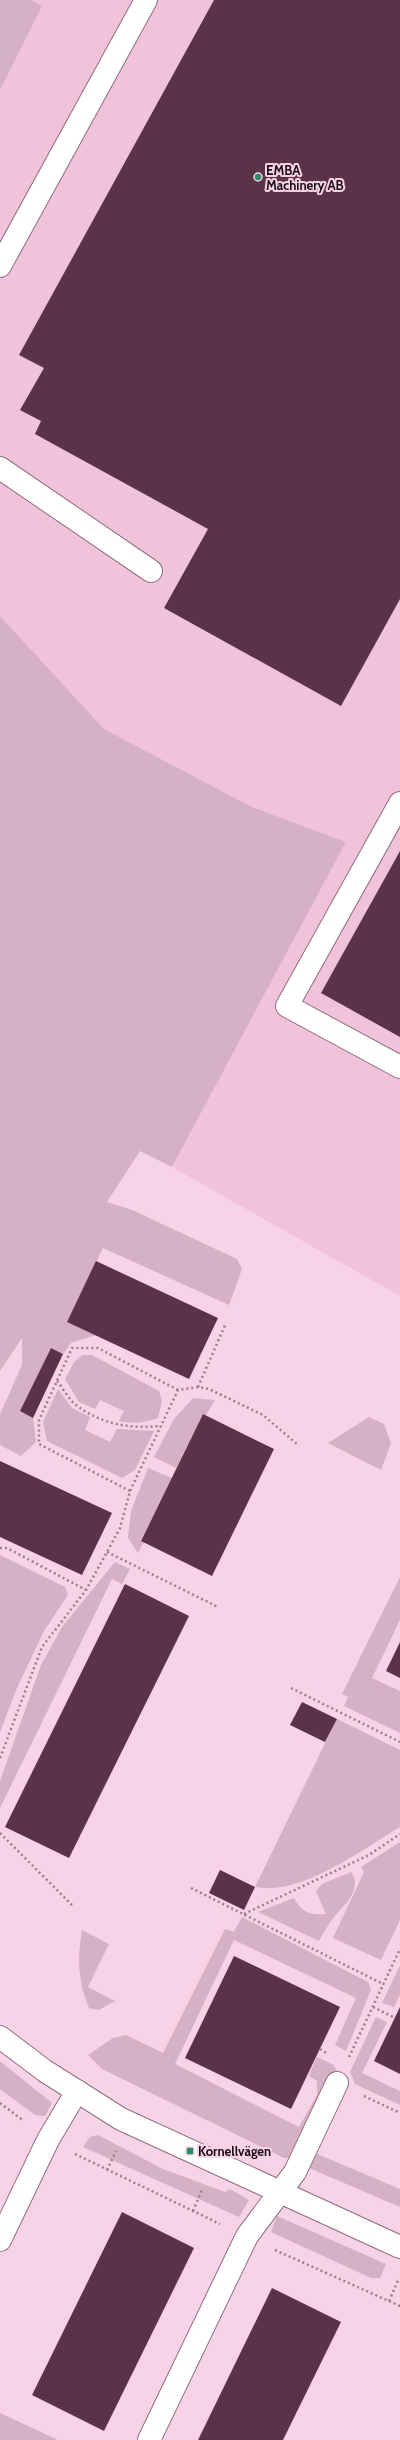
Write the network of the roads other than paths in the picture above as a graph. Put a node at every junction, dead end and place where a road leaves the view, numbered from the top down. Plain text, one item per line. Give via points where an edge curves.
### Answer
1 (146, 0) edge
2 (0, 266) edge
3 (0, 468) edge
4 (151, 571) dead end
5 (400, 803) edge
6 (400, 1067) edge
7 (0, 2037) edge
8 (337, 2083) road end
9 (77, 2091) junction
10 (279, 2191) junction
11 (0, 2240) edge
12 (400, 2246) edge
13 (149, 2440) edge

1 - 2 street
3 - 4 street
5 - 6 street via 287,1006
7 - 9 street
8 - 10 street via 295,2172
9 - 10 street via 121,2119
9 - 11 street via 48,2140
10 - 12 street
10 - 13 street via 247,2236

